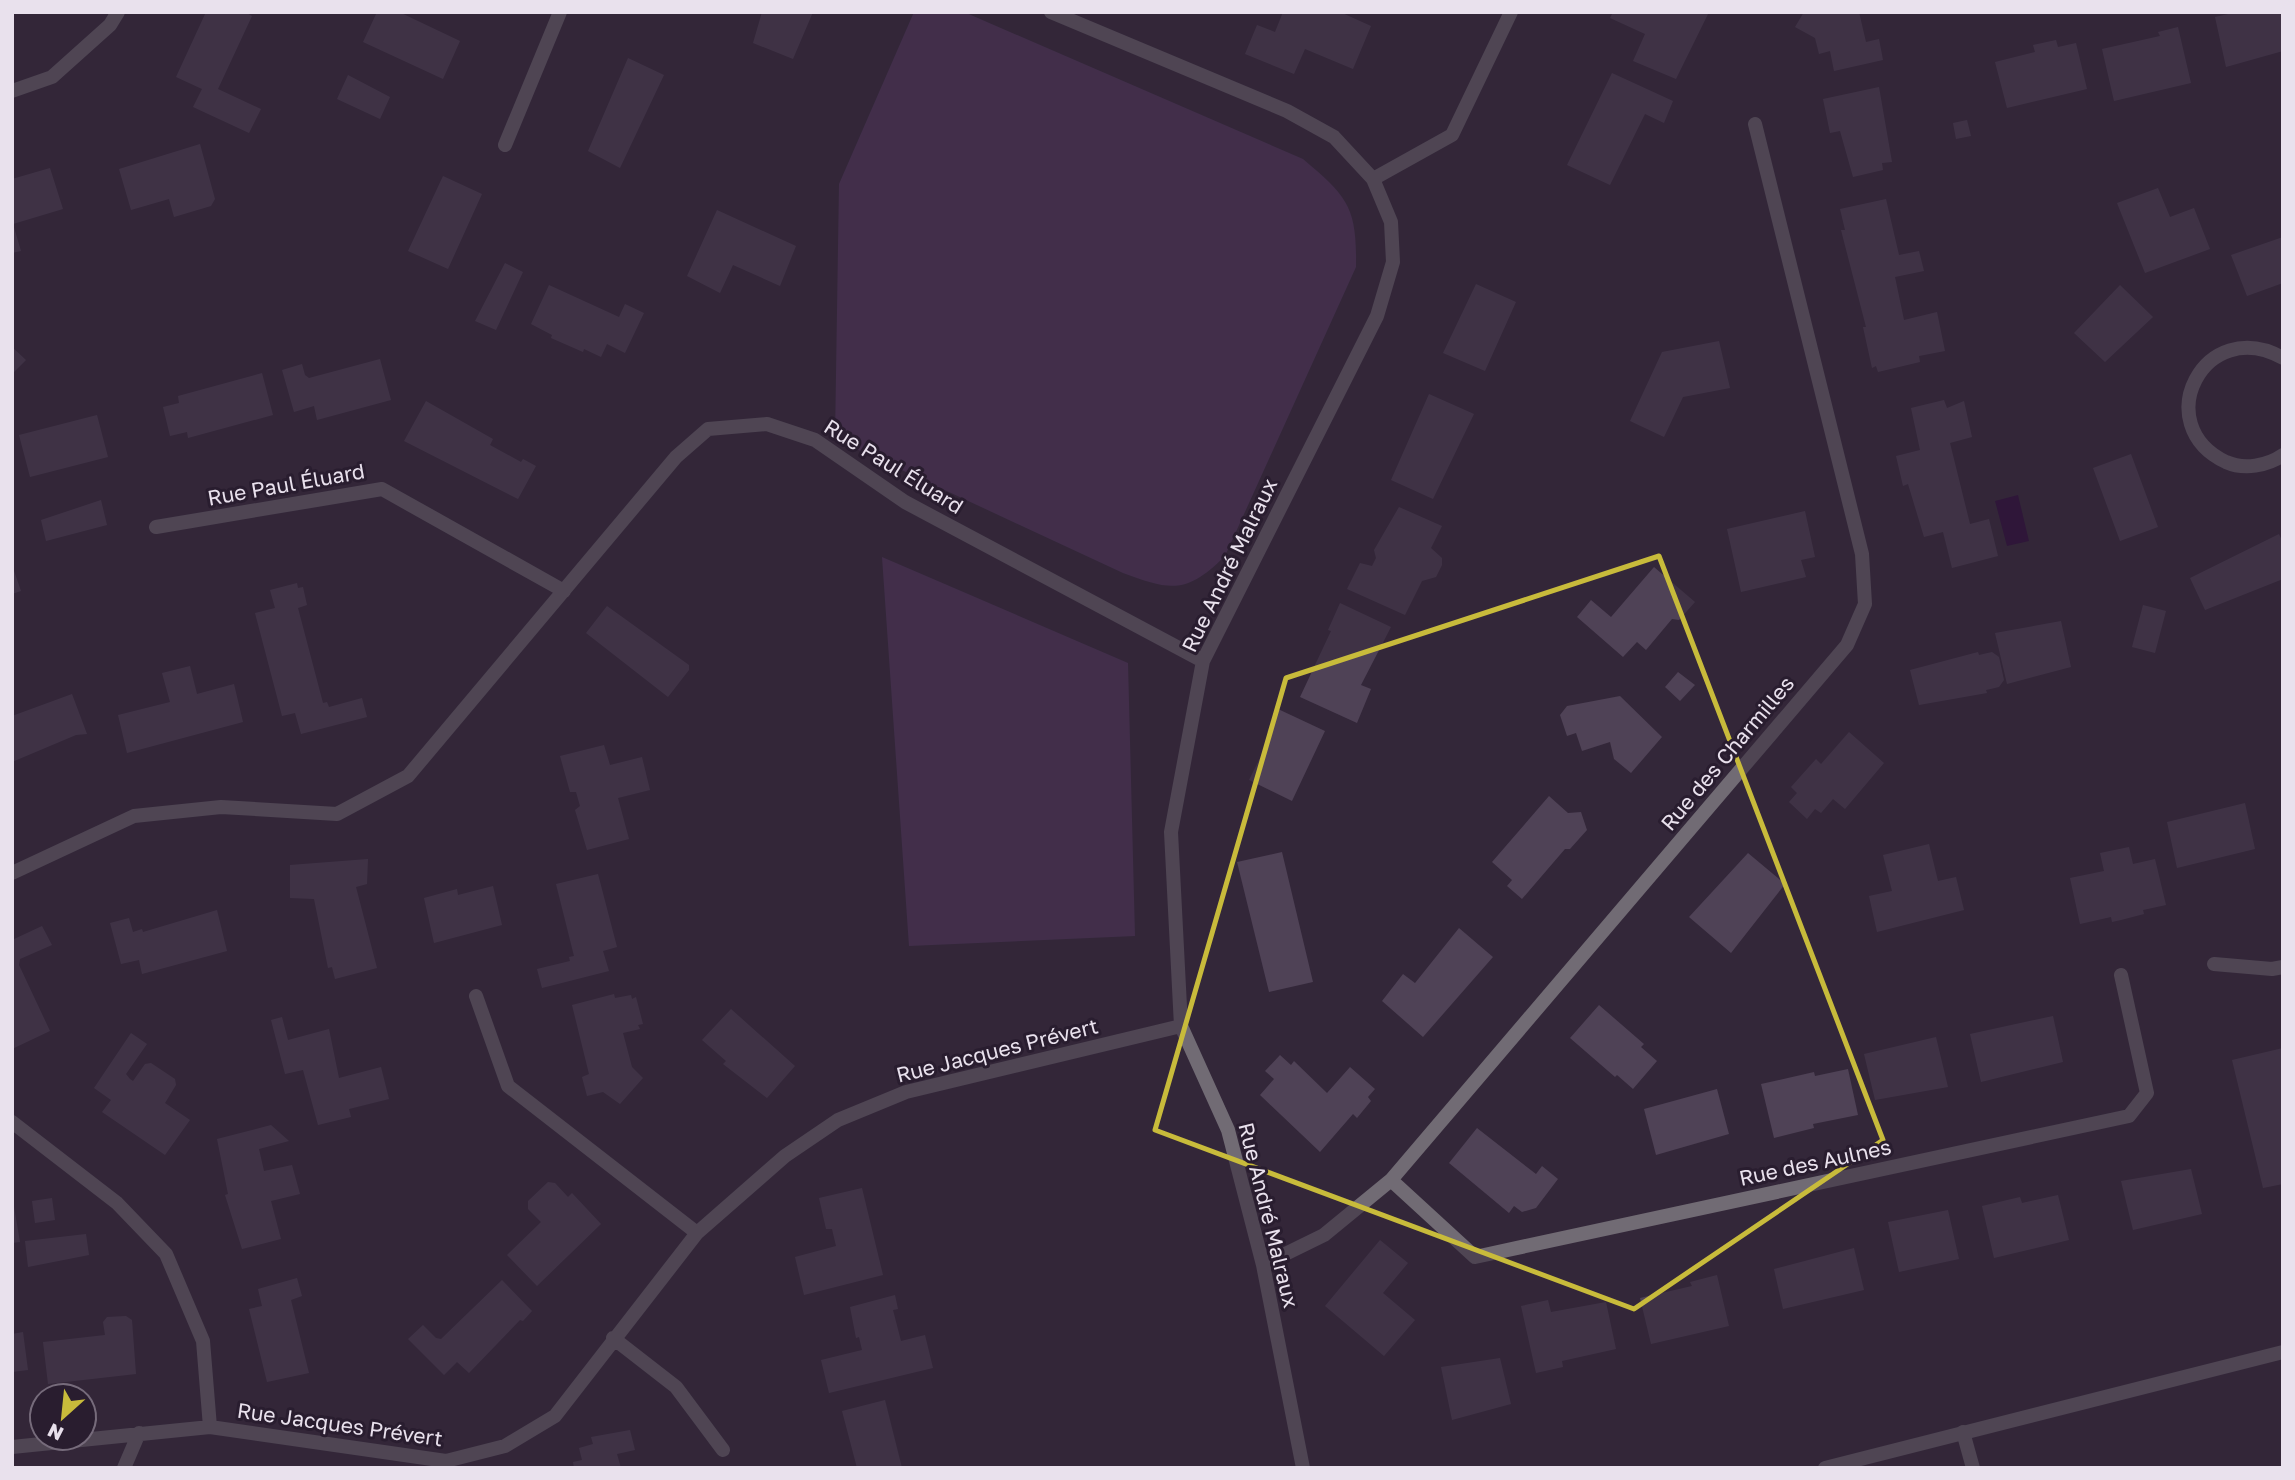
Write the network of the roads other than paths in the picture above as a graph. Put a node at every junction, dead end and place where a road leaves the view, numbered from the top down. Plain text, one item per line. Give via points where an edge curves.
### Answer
1 (118, 12) edge
2 (560, 12) edge
3 (1051, 12) edge
4 (1511, 12) edge
5 (12, 91) edge
6 (1755, 124) dead end
7 (505, 145) dead end
8 (1373, 179) junction
9 (2283, 358) edge
10 (2283, 455) edge
11 (156, 527) dead end
12 (564, 591) junction
13 (1203, 661) junction
14 (12, 873) edge
15 (2214, 964) dead end
16 (2283, 967) edge
17 (2121, 975) dead end
18 (475, 996) dead end
19 (1181, 1026) junction
20 (12, 1122) edge
21 (1391, 1181) junction
22 (697, 1233) junction
23 (1263, 1265) junction
24 (613, 1338) junction
25 (2283, 1352) edge
26 (210, 1427) junction
27 (1963, 1432) junction
28 (139, 1433) junction
29 (12, 1447) edge
30 (723, 1450) dead end
31 (124, 1468) edge
32 (1303, 1468) edge
33 (1825, 1468) edge
34 (1973, 1468) edge

1 - 5 street via 110,25 52,77
2 - 7 street
3 - 8 street, Rue André Malraux via 1287,111 1334,137
4 - 8 street via 1452,135
6 - 21 street, Rue des Charmilles via 1862,554 1865,604 1847,645
8 - 13 street, Rue André Malraux via 1391,222 1394,262 1377,316
9 - 10 street via 2250,346 2214,357 2191,386 2188,405 2198,441 2213,456 2253,466
11 - 12 street, Rue Paul Éluard via 382,489
12 - 13 street, Rue Paul Éluard via 676,457 708,429 767,424 815,440 905,502
12 - 14 street, Rue Paul Éluard via 408,776 337,814 221,807 134,816
13 - 19 street, Rue André Malraux via 1171,832
15 - 16 street
17 - 21 street, Rue des Aulnes via 2147,1093 2129,1116 1475,1257
18 - 22 street via 508,1086
19 - 22 street, Rue Jacques Prévert via 906,1092 838,1120 785,1156
19 - 23 street, Rue André Malraux via 1228,1130
20 - 26 street via 117,1203 166,1254 203,1341
21 - 23 street, Rue des Charmilles via 1324,1235
22 - 24 street, Rue Jacques Prévert
23 - 32 street, Rue André Malraux
24 - 26 street, Rue Jacques Prévert via 555,1416 505,1446 446,1461
24 - 30 street via 676,1387
25 - 27 street
26 - 28 street, Rue Jacques Prévert
27 - 33 street
27 - 34 street
28 - 29 street, Rue Jacques Prévert
28 - 31 street

